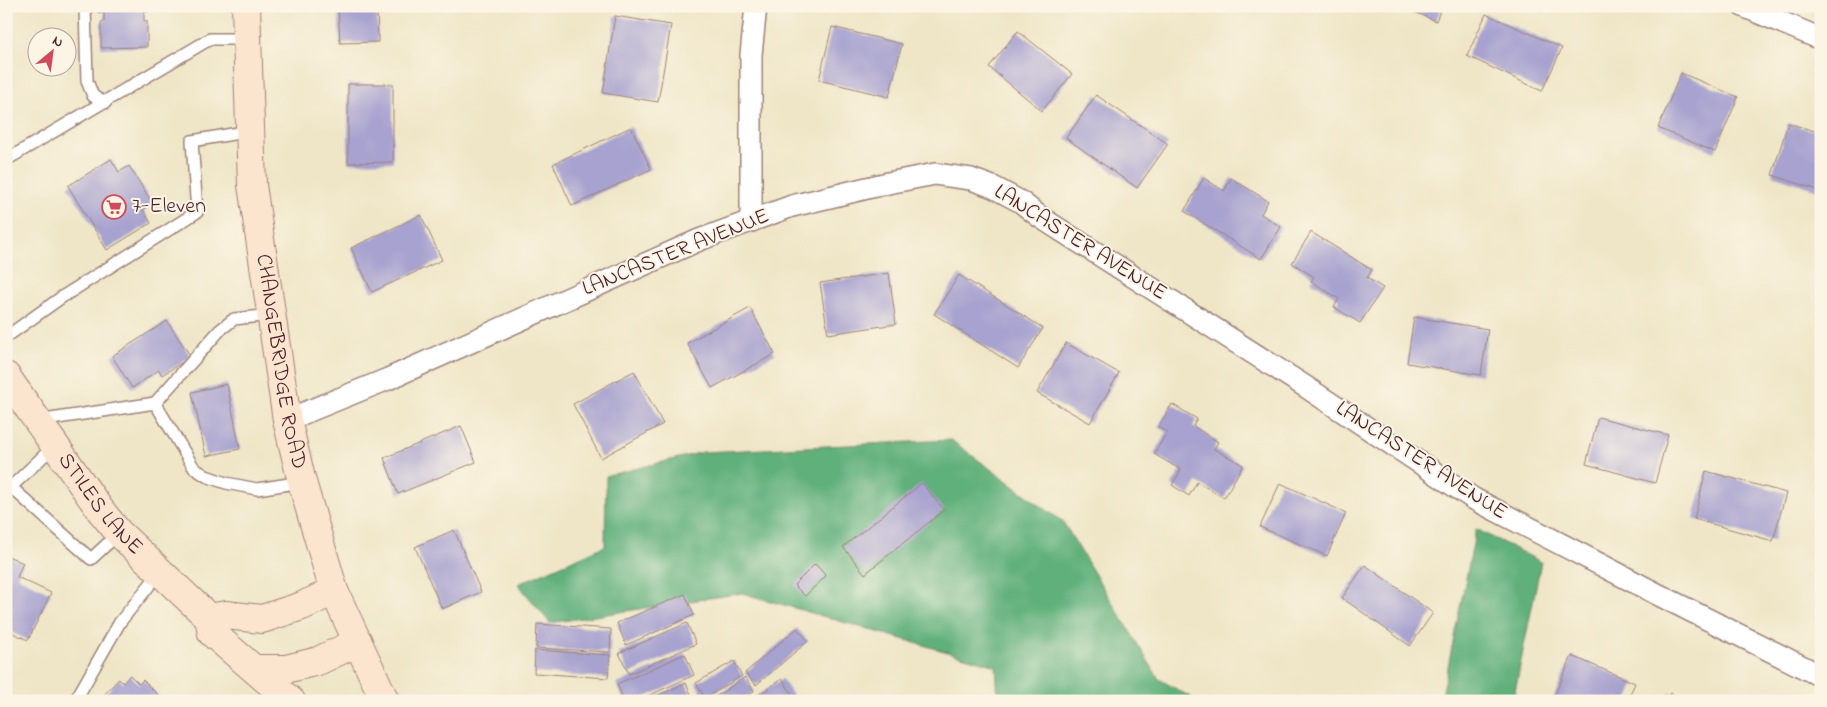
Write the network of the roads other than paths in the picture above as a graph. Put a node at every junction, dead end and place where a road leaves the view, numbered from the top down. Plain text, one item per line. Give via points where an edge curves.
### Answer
1 (85, 6) edge
2 (246, 6) edge
3 (756, 6) edge
4 (1744, 6) edge
5 (247, 39) junction
6 (1821, 39) edge
7 (105, 103) junction
8 (251, 131) junction
9 (6, 160) edge
10 (751, 221) junction
11 (271, 314) junction
12 (6, 337) edge
13 (6, 376) edge
14 (155, 403) junction
15 (287, 420) junction
16 (36, 421) junction
17 (54, 446) junction
18 (302, 482) junction
19 (120, 533) junction
20 (160, 572) junction
21 (334, 591) junction
22 (209, 618) junction
23 (358, 642) junction
24 (255, 669) junction
25 (1821, 676) edge
26 (75, 701) edge
27 (291, 701) edge
28 (385, 701) edge

1 - 7 lane via 87,81 93,96
2 - 5 main road, CHANGEBRIDGE ROAD
3 - 10 street via 751,55
4 - 6 street
5 - 7 lane via 210,39
5 - 8 main road, CHANGEBRIDGE ROAD
7 - 9 lane
8 - 11 main road, CHANGEBRIDGE ROAD via 252,185
8 - 12 lane via 192,141 197,212 62,297
10 - 15 street, LANCASTER AVENUE via 699,240
10 - 25 street, LANCASTER AVENUE via 792,206 935,174 971,179 993,187 1021,202 1048,223 1306,387 1474,499
11 - 14 lane via 234,319 220,330
11 - 15 main road, CHANGEBRIDGE ROAD
13 - 16 main road, STILES LANE
14 - 16 lane
14 - 18 lane via 194,468 206,476 257,489
15 - 18 main road, CHANGEBRIDGE ROAD
16 - 17 main road, STILES LANE
17 - 19 main road, STILES LANE
17 - 19 lane via 11,487 91,559
18 - 21 main road, CHANGEBRIDGE ROAD
19 - 20 main road, STILES LANE
20 - 22 main road, STILES LANE
20 - 26 lane via 120,622
21 - 22 main road via 262,619 226,615
21 - 23 main road, CHANGEBRIDGE ROAD
22 - 24 main road, STILES LANE via 212,633
23 - 24 main road via 318,661 286,669
23 - 28 main road, CHANGEBRIDGE ROAD
24 - 27 main road, STILES LANE

